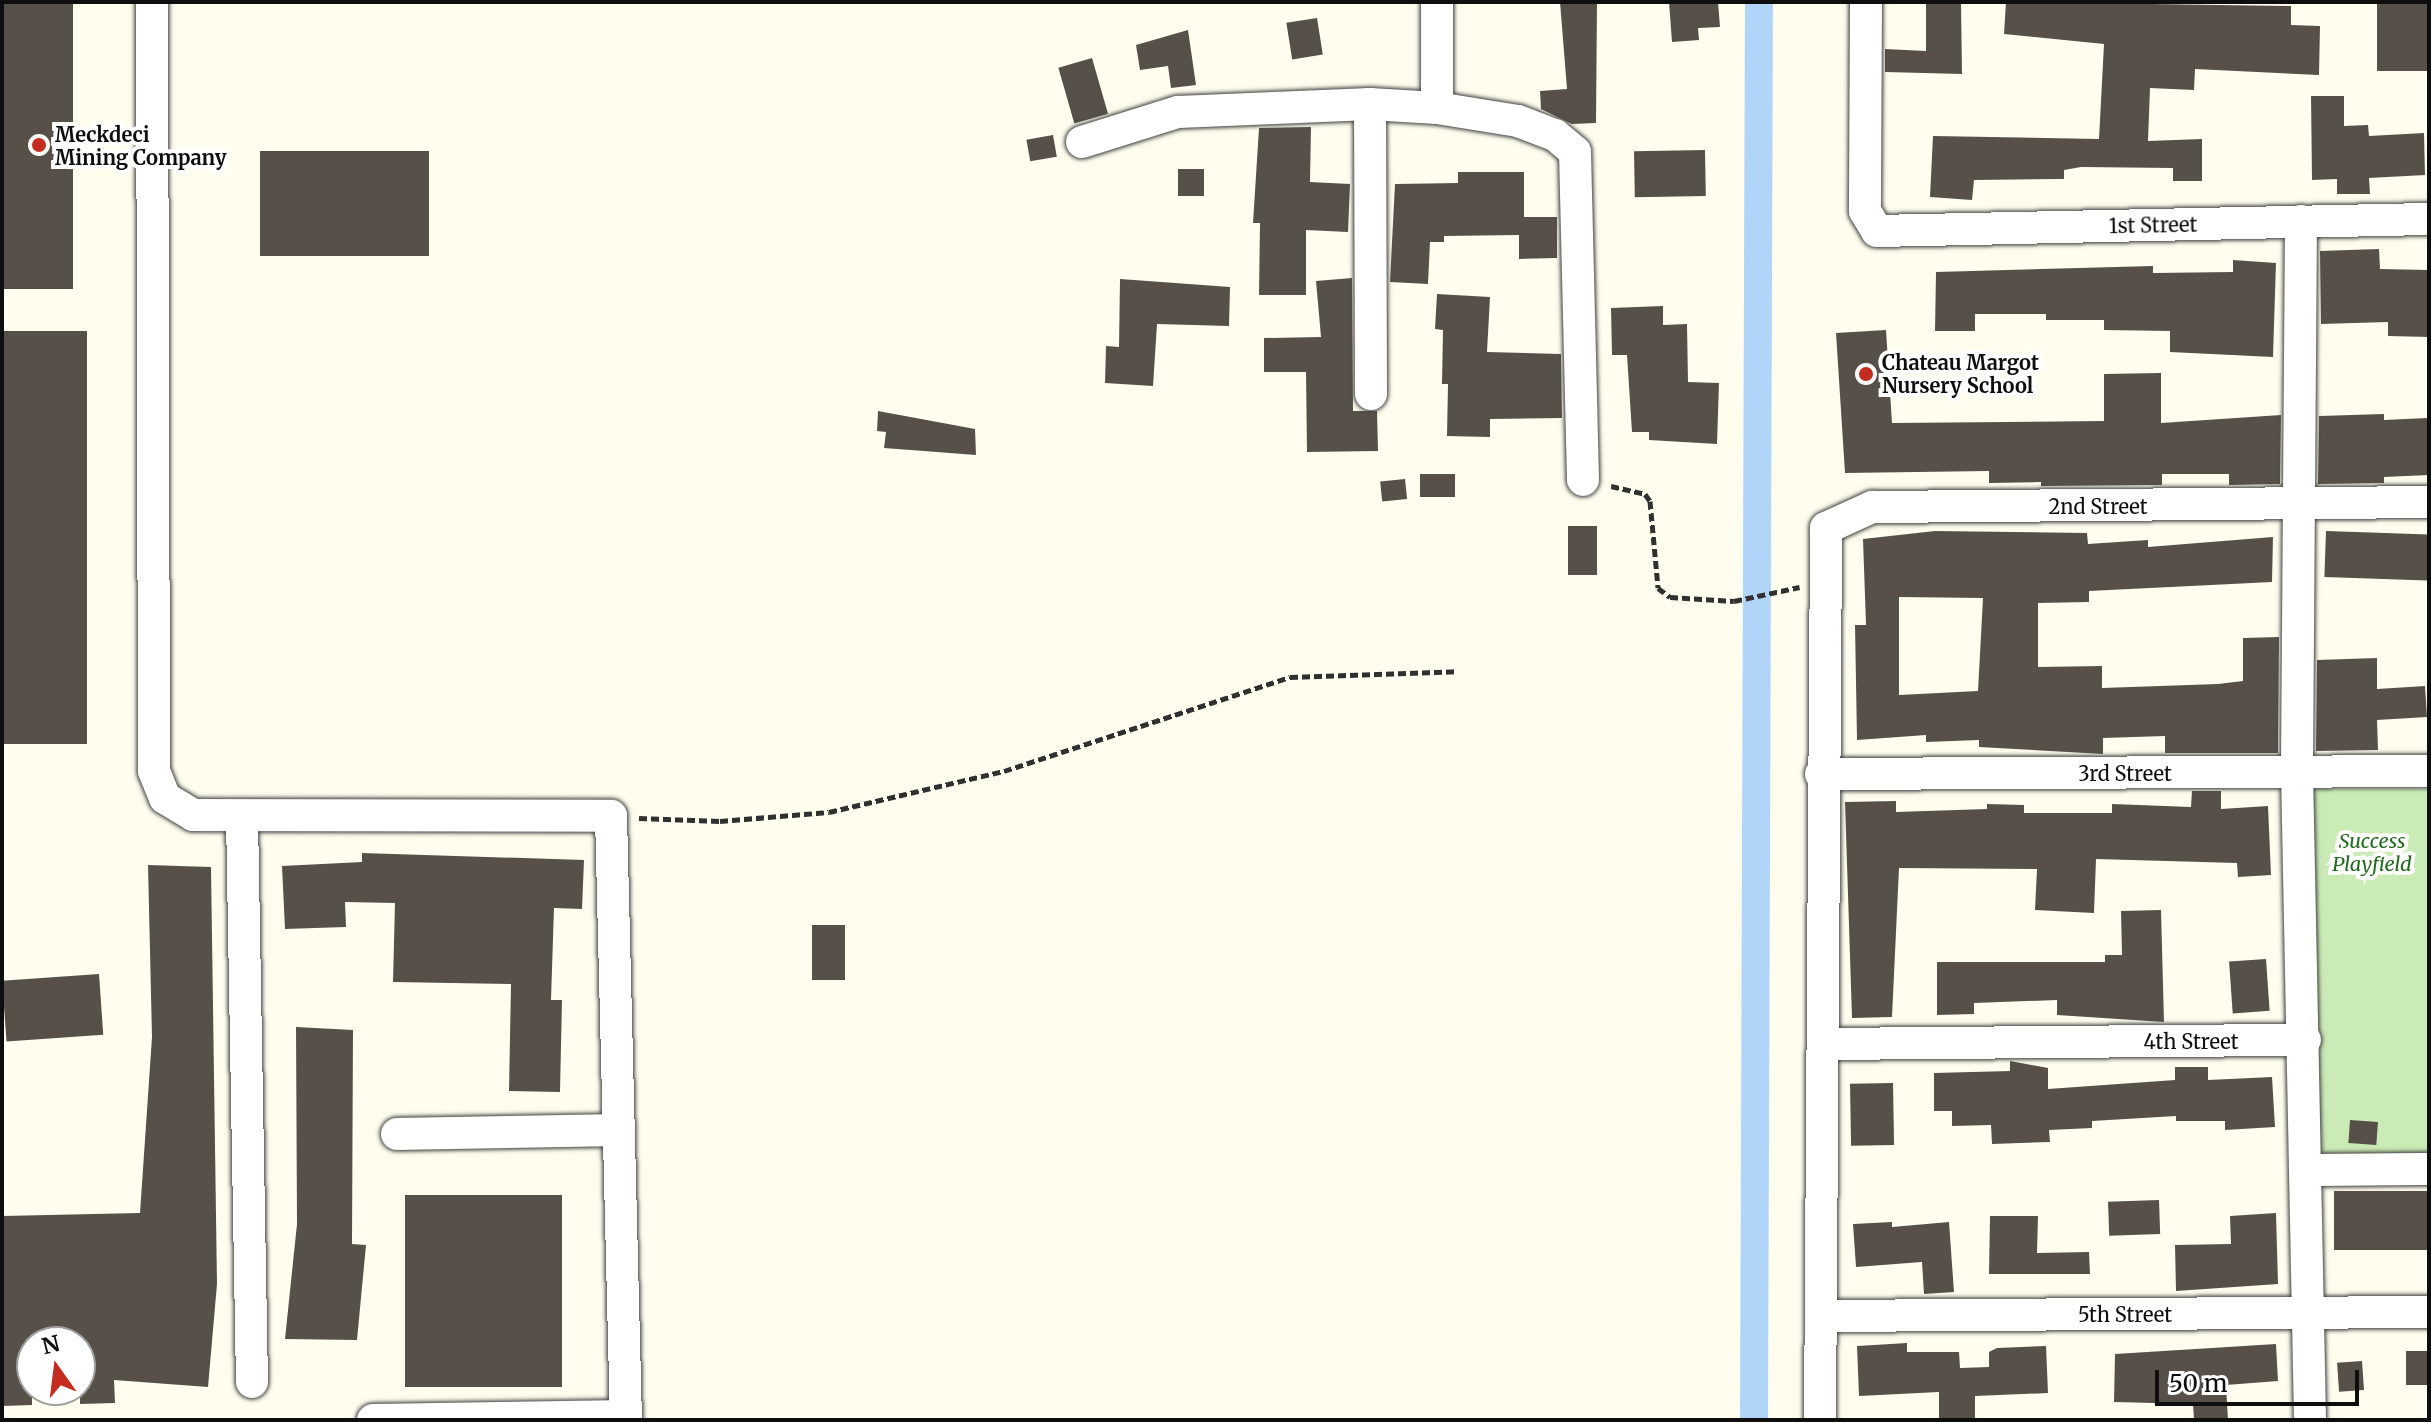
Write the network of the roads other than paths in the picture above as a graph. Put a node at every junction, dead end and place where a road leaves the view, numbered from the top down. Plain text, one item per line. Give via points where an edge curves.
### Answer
1 (152, 2) edge
2 (1437, 2) edge
3 (1866, 2) edge
4 (1370, 104) junction
5 (1437, 108) junction
6 (1082, 142) dead end
7 (2429, 219) edge
8 (2301, 221) junction
9 (1371, 394) dead end
10 (1583, 480) road end
11 (2429, 502) edge
12 (2297, 506) junction
13 (2429, 771) edge
14 (2297, 772) junction
15 (1821, 774) junction
16 (242, 816) junction
17 (2305, 1040) junction
18 (1824, 1044) junction
19 (619, 1130) junction
20 (397, 1134) dead end
21 (2429, 1169) edge
22 (2306, 1170) junction
23 (2308, 1312) junction
24 (2429, 1312) edge
25 (1822, 1316) junction
26 (252, 1382) dead end
27 (626, 1418) edge
28 (373, 1420) edge
29 (1820, 1420) edge
30 (2310, 1420) edge

1 - 16 street via 154,771 165,798 193,815
2 - 5 street
3 - 8 street, 1st Street via 1865,211 1877,231
4 - 5 street
4 - 6 street via 1178,112
4 - 9 street
5 - 10 street via 1518,121 1555,135 1575,152
7 - 8 street, 1st Street
8 - 12 street
11 - 12 street, 2nd Street
12 - 14 street
12 - 15 street, 2nd Street via 1872,507 1826,528
13 - 14 street, 3rd Street
14 - 15 street, 3rd Street
14 - 17 street
15 - 18 street
16 - 19 street via 611,816
16 - 26 street
17 - 18 street, 4th Street
17 - 22 street
18 - 25 street
19 - 20 street
19 - 27 street
21 - 22 street
22 - 23 street
23 - 24 street, 5th Street
23 - 25 street, 5th Street
23 - 30 street
25 - 29 street
27 - 28 street

